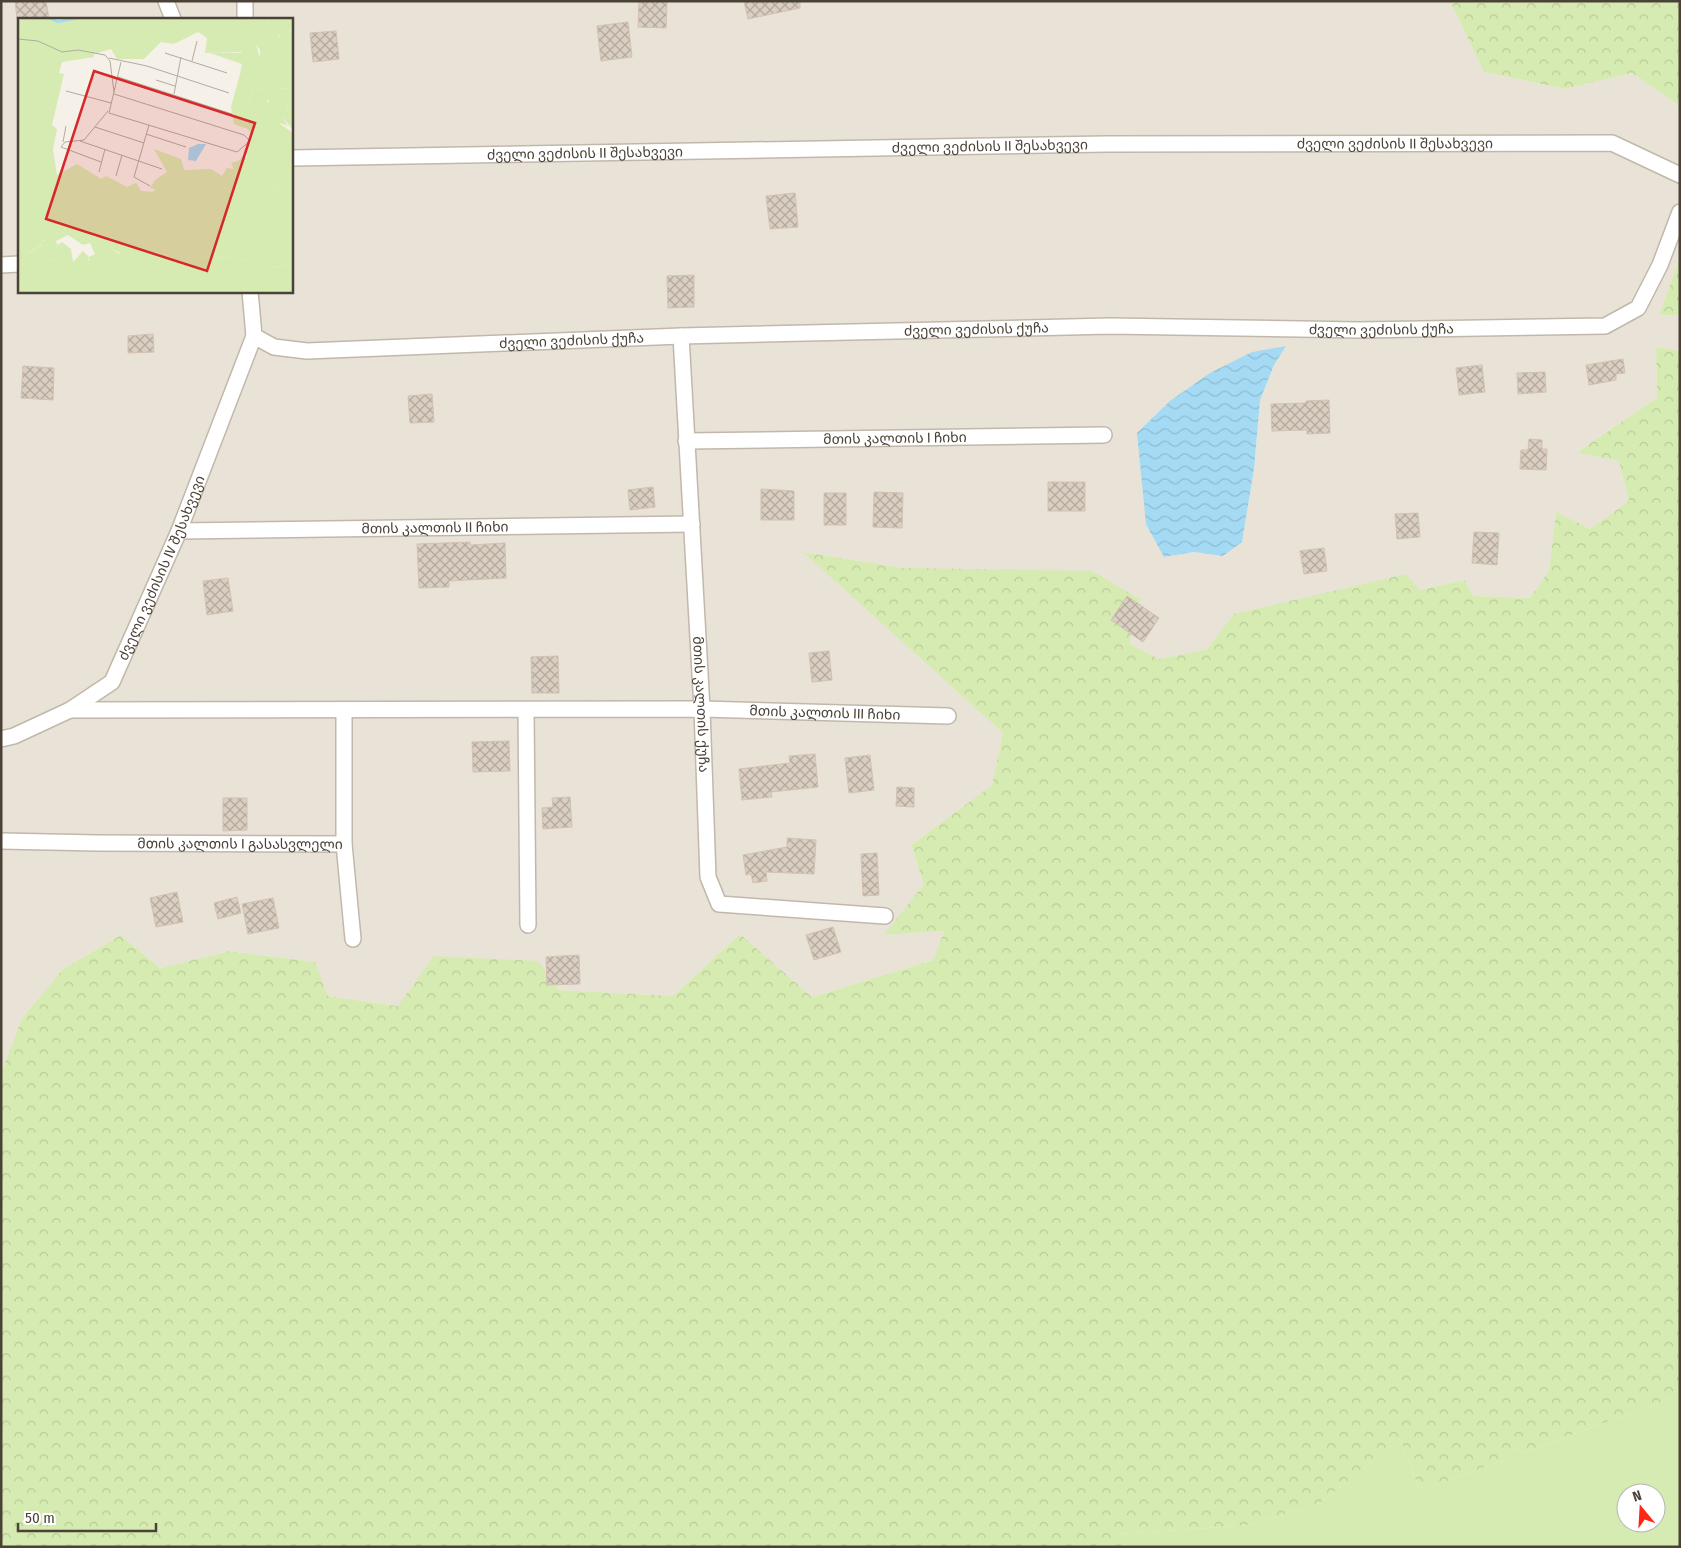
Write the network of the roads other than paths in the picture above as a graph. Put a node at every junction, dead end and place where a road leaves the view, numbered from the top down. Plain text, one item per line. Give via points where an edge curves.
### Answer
1 (166, 1) edge
2 (245, 1) edge
3 (173, 18) edge
4 (245, 18) edge
5 (292, 158) edge
6 (1680, 175) edge
7 (1680, 212) edge
8 (18, 264) edge
9 (1, 265) edge
10 (250, 292) edge
11 (254, 336) junction
12 (682, 336) junction
13 (1104, 435) dead end
14 (686, 440) junction
15 (692, 524) junction
16 (179, 531) junction
17 (702, 709) junction
18 (70, 710) junction
19 (344, 710) junction
20 (526, 710) junction
21 (948, 716) dead end
22 (1, 739) edge
23 (1, 840) edge
24 (344, 844) junction
25 (885, 916) dead end
26 (528, 925) dead end
27 (353, 939) dead end

1 - 3 street
2 - 4 street
5 - 6 street, ძველი ვეძისის II შესახვევი via 1106,144 1612,142
7 - 12 street, ძველი ვეძისის ქუჩა via 1660,265 1638,308 1605,326 1360,330 1110,326
8 - 9 street
10 - 11 street
11 - 12 street, ძველი ვეძისის ქუჩა via 274,346 307,351
11 - 16 street, ძველი ვეძისის IV შესახვევი
12 - 14 street, მთის კალთის ქუჩა
13 - 14 street, მთის კალთის I ჩიხი
14 - 15 street, მთის კალთის ქუჩა
15 - 16 street, მთის კალთის II ჩიხი
15 - 17 street, მთის კალთის ქუჩა
16 - 18 street, ძველი ვეძისის IV შესახვევი via 112,682
17 - 20 street
17 - 21 street, მთის კალთის III ჩიხი
17 - 25 street, მთის კალთის ქუჩა via 708,876 719,904
18 - 19 street
18 - 22 street, ძველი ვეძისის IV შესახვევი
19 - 20 street
19 - 24 street, მთის კალთის I გასასვლელი
20 - 26 street
23 - 24 street, მთის კალთის I გასასვლელი
24 - 27 street

